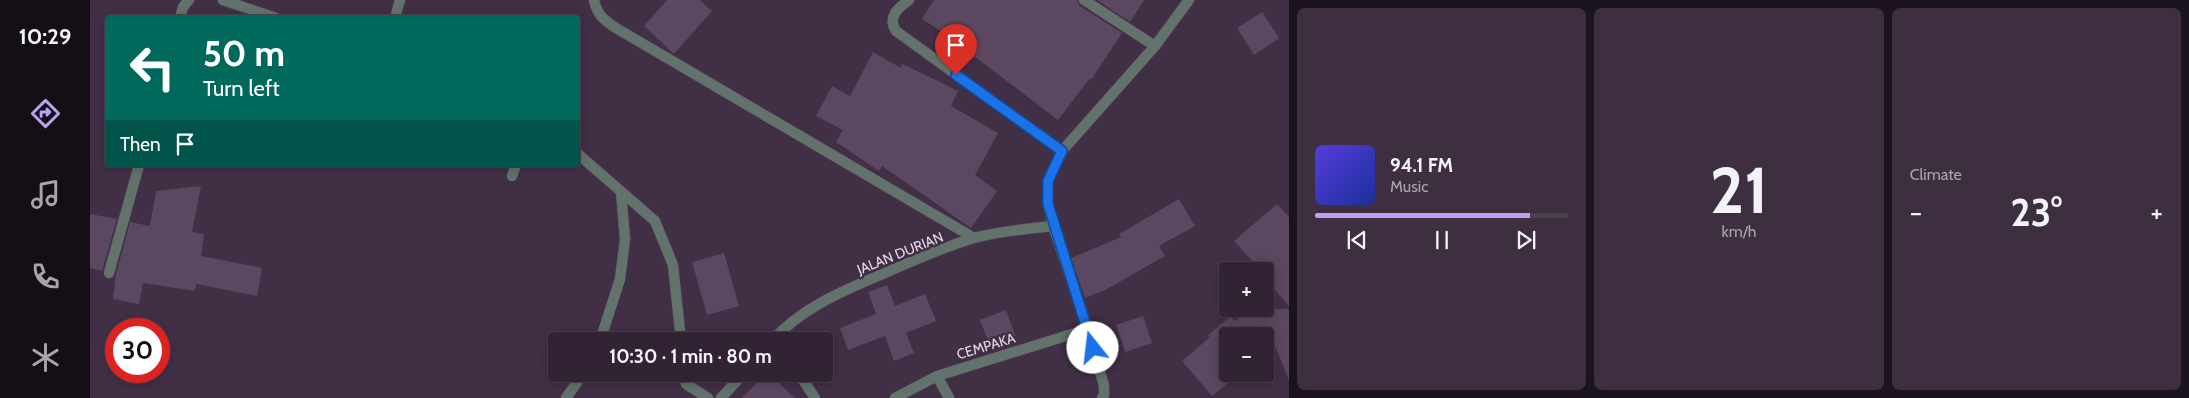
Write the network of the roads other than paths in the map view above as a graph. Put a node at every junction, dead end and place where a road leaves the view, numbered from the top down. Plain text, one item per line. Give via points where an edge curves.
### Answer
1 (189, 0) edge
2 (223, 0) edge
3 (400, 0) edge
4 (594, 0) edge
5 (909, 0) edge
6 (1084, 0) edge
7 (1189, 0) edge
8 (181, 15) edge
9 (267, 15) edge
10 (395, 15) edge
11 (1155, 46) junction
12 (1062, 151) junction
13 (580, 156) edge
14 (138, 167) edge
15 (515, 167) edge
16 (512, 176) dead end
17 (621, 192) junction
18 (1053, 226) junction
19 (974, 238) junction
20 (109, 273) dead end
21 (1088, 329) junction
22 (603, 332) edge
23 (680, 332) edge
24 (784, 332) edge
25 (937, 376) junction
26 (577, 382) edge
27 (686, 382) edge
28 (736, 382) edge
29 (804, 382) edge
30 (566, 398) edge
31 (708, 398) edge
32 (721, 398) edge
33 (815, 398) edge
34 (895, 398) edge
35 (949, 398) edge
36 (1102, 398) edge

1 - 8 street
2 - 9 street
3 - 10 street
4 - 19 street via 596,11 616,28
5 - 12 street via 895,10 893,26 896,31
6 - 11 street
7 - 11 street
11 - 12 street
12 - 18 street via 1048,181 1048,204
13 - 17 street
14 - 20 street
15 - 16 street
17 - 22 street via 625,239 620,279
17 - 23 street via 655,221 673,265
18 - 19 street, JALAN DURIAN
18 - 21 street
19 - 24 street, JALAN DURIAN via 832,296 810,309
21 - 25 street, CEMPAKA
21 - 36 street via 1104,386
25 - 34 street, CEMPAKA
25 - 35 street
26 - 30 street
27 - 31 street
28 - 32 street
29 - 33 street

